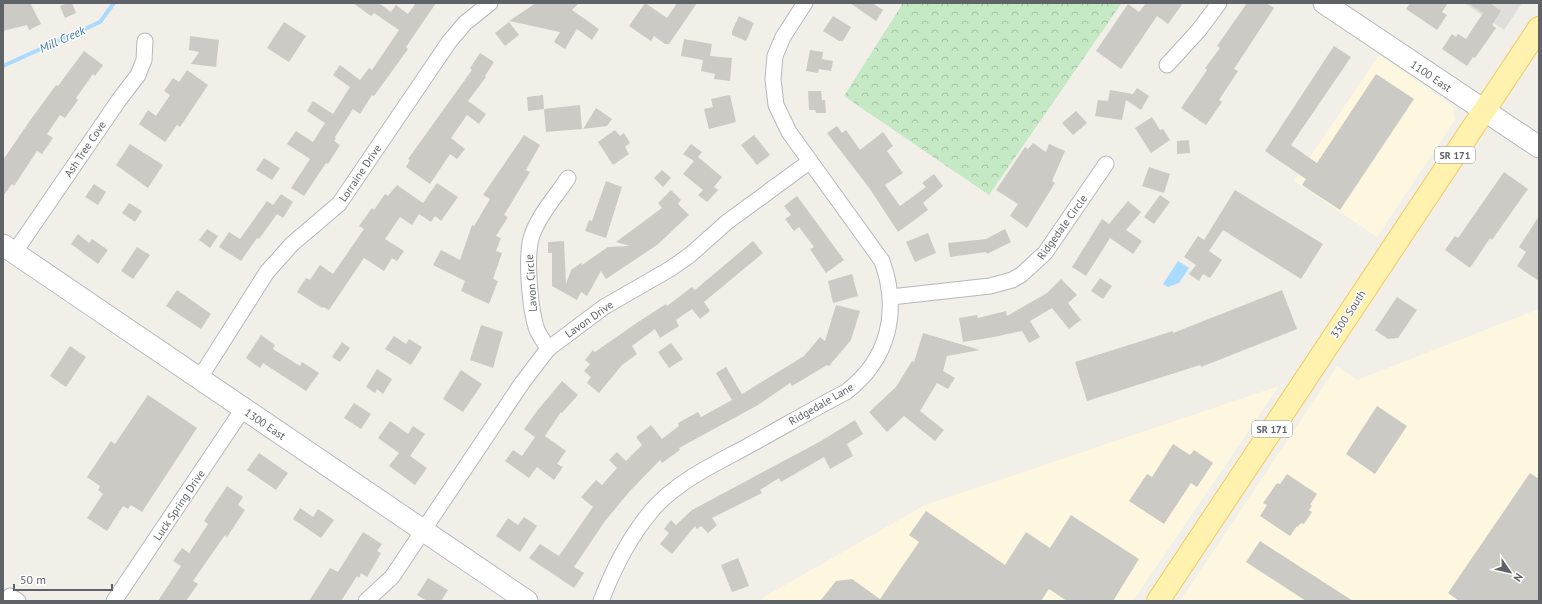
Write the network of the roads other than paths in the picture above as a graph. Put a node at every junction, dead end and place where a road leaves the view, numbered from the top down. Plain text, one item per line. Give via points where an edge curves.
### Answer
1 (805, 3) edge
2 (1219, 3) edge
3 (1324, 3) edge
4 (481, 5) edge
5 (1539, 28) edge
6 (145, 41) dead end
7 (1167, 65) dead end
8 (1484, 111) junction
9 (1539, 148) edge
10 (810, 162) junction
11 (1106, 164) dead end
12 (568, 178) dead end
13 (9, 249) edge
14 (890, 297) junction
15 (548, 348) junction
16 (199, 378) junction
17 (243, 409) junction
18 (423, 532) junction
19 (114, 601) edge
20 (366, 601) edge
21 (527, 601) edge
22 (601, 601) edge
23 (1158, 601) edge

1 - 10 street, Ridgedale Lane via 778,48 773,79 776,105 781,118
2 - 7 street
3 - 8 main road, 1100 East
4 - 16 street, Lorraine Drive via 449,42 339,204 292,244 267,272
5 - 8 main road, 3300 South / SR 171
6 - 13 street, Ash Tree Cove via 143,68
8 - 9 main road, 1100 East
8 - 23 main road, 3300 South / SR 171
10 - 14 street, Ridgedale Lane via 878,256 886,273
10 - 15 street, Lavon Drive via 727,222 690,255 604,307
11 - 14 street, Ridgedale Circle via 1046,253 1022,275 990,286
12 - 15 street, Lavon Circle via 535,226 529,244 534,317
13 - 16 main road, 1300 East
14 - 22 street, Ridgedale Lane via 890,320 885,338 877,358 865,376 846,392 696,475 672,492 654,509 631,538 613,570
15 - 18 street, Lavon Drive via 522,382
16 - 17 main road, 1300 East
17 - 18 main road, 1300 East
17 - 19 street, Luck Spring Drive
18 - 20 street, Lavon Drive via 392,577
18 - 21 main road, 1300 East

